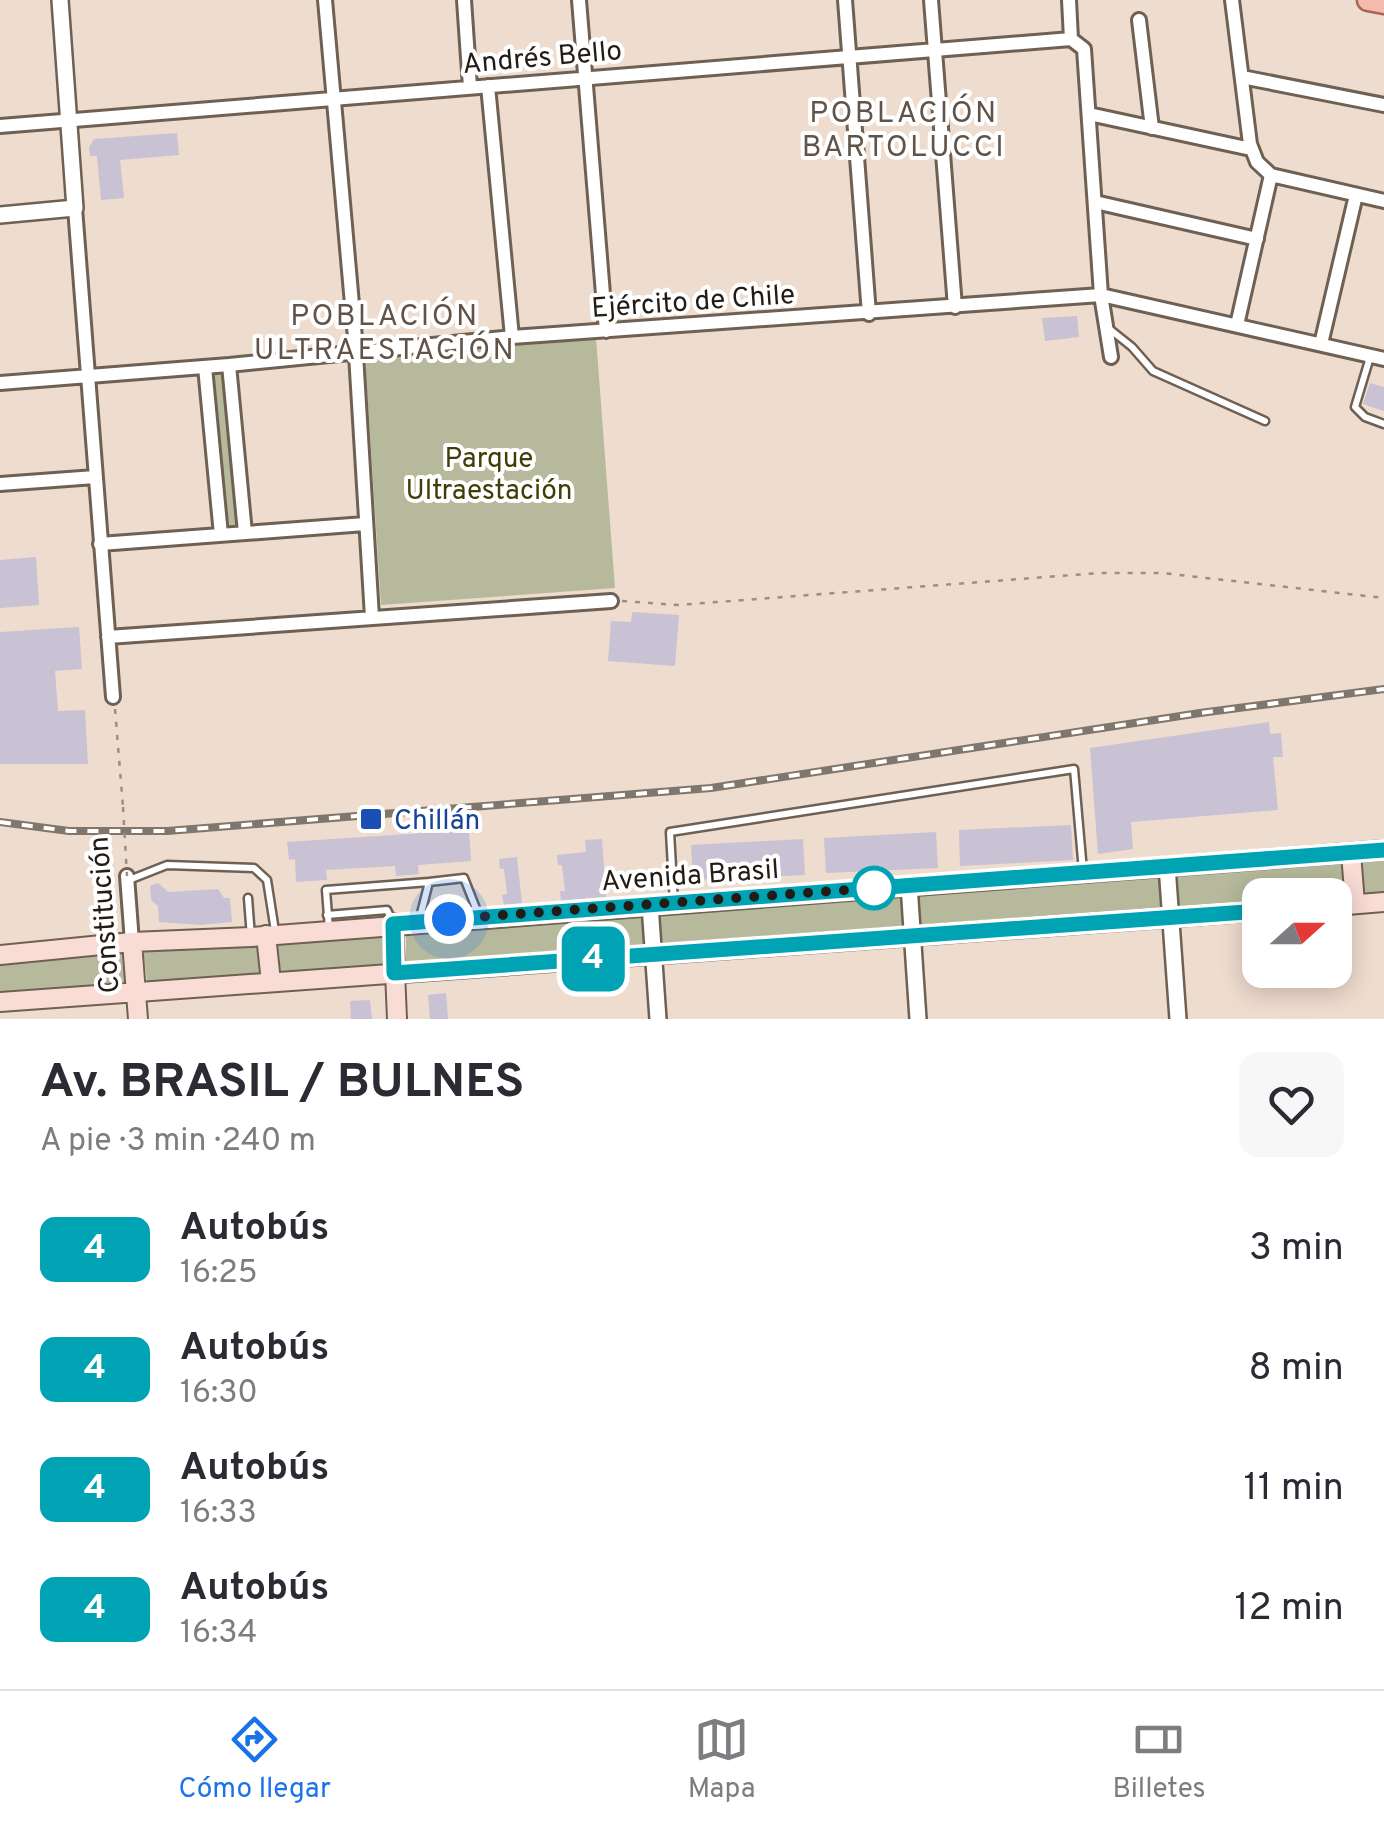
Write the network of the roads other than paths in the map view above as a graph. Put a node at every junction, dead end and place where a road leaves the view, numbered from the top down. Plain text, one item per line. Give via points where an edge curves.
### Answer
1 (60, 0) edge
2 (325, 0) edge
3 (464, 0) edge
4 (580, 0) edge
5 (845, 0) edge
6 (931, 0) edge
7 (1069, 0) edge
8 (1232, 0) edge
9 (1368, 0) edge
10 (1384, 3) edge
11 (1139, 20) dead end
12 (1071, 39) junction
13 (935, 50) junction
14 (849, 57) junction
15 (1242, 77) junction
16 (586, 78) junction
17 (488, 86) junction
18 (470, 87) junction
19 (333, 98) junction
20 (1384, 105) edge
21 (1089, 114) junction
22 (68, 120) junction
23 (0, 126) edge
24 (1152, 128) junction
25 (1251, 150) junction
26 (1271, 175) junction
27 (1356, 194) junction
28 (1384, 201) edge
29 (1095, 202) junction
30 (74, 208) junction
31 (0, 215) edge
32 (1256, 240) junction
33 (1101, 295) junction
34 (955, 307) junction
35 (868, 314) junction
36 (1237, 325) junction
37 (1106, 327) junction
38 (606, 331) junction
39 (512, 337) junction
40 (1321, 344) junction
41 (356, 351) junction
42 (1377, 357) edge
43 (1111, 358) dead end
44 (229, 365) junction
45 (205, 367) junction
46 (87, 376) junction
47 (0, 383) edge
48 (1265, 421) dead end
49 (1384, 424) edge
50 (95, 478) junction
51 (0, 484) edge
52 (365, 524) junction
53 (245, 533) junction
54 (220, 534) junction
55 (100, 544) junction
56 (611, 601) road end
57 (372, 617) junction
58 (108, 637) junction
59 (113, 697) road end
60 (1384, 850) edge
61 (1351, 853) junction
62 (1167, 866) junction
63 (1083, 872) junction
64 (128, 878) joint
65 (430, 882) junction
66 (908, 885) junction
67 (248, 898) dead end
68 (1384, 902) edge
69 (674, 903) junction
70 (650, 904) junction
71 (1352, 904) edge
72 (1355, 904) junction
73 (1242, 912) edge
74 (479, 917) junction
75 (1171, 918) junction
76 (328, 922) junction
77 (419, 922) junction
78 (393, 924) junction
79 (264, 935) junction
80 (912, 936) junction
81 (132, 942) junction
82 (654, 954) junction
83 (0, 955) edge
84 (394, 973) junction
85 (271, 982) junction
86 (136, 992) junction
87 (0, 1002) edge
88 (138, 1019) edge
89 (398, 1019) edge
90 (658, 1019) edge
91 (918, 1019) edge
92 (1178, 1019) edge

1 - 22 street
2 - 19 street
3 - 18 street
4 - 16 street
5 - 14 street
6 - 13 street
7 - 12 street
8 - 15 street
9 - 10 main road
11 - 24 street
12 - 13 street, Andrés Bello
12 - 21 street via 1084,49
13 - 14 street, Andrés Bello
13 - 34 street
14 - 16 street, Andrés Bello
14 - 35 street
15 - 20 street
15 - 25 street
16 - 17 street, Andrés Bello
16 - 38 street
17 - 18 street, Andrés Bello
17 - 39 street
18 - 19 street, Andrés Bello
19 - 22 street, Andrés Bello
19 - 41 street
21 - 24 street
21 - 29 street
22 - 23 street, Andrés Bello
22 - 30 street
24 - 25 street
25 - 26 street
26 - 27 street
26 - 32 street
27 - 28 street
27 - 40 street
29 - 32 street
29 - 33 street
30 - 31 street
30 - 46 street
32 - 36 street
33 - 34 street, Ejército de Chile
33 - 36 street, Ejército de Chile
33 - 37 street
34 - 35 street, Ejército de Chile
35 - 38 street, Ejército de Chile
36 - 40 street, Ejército de Chile
37 - 43 street
37 - 48 lane via 1152,371
38 - 39 street, Ejército de Chile
39 - 41 street, Ejército de Chile
40 - 42 street, Ejército de Chile
41 - 44 street, Ejército de Chile
41 - 52 street
42 - 49 lane via 1354,407
44 - 45 street, Ejército de Chile
44 - 53 street
45 - 46 street, Ejército de Chile
45 - 54 street
46 - 47 street, Ejército de Chile
46 - 50 street
50 - 51 street
50 - 55 street
52 - 53 street
52 - 57 street
53 - 54 street
54 - 55 street
55 - 58 street
56 - 57 street
57 - 58 street
58 - 59 street
60 - 61 main road, Avenida Brasil
61 - 62 main road, Avenida Brasil
61 - 72 main road
62 - 63 main road, Avenida Brasil
62 - 75 street
63 - 66 main road, Avenida Brasil
63 - 69 lane via 1074,769 670,832
64 - 79 lane via 167,866 254,868 267,880
64 - 81 street, Constitución
65 - 74 lane via 464,878
65 - 76 lane via 326,890
65 - 77 lane
66 - 69 main road, Avenida Brasil
66 - 80 street
67 - 79 lane
68 - 72 main road
69 - 70 main road, Avenida Brasil
70 - 74 main road, Avenida Brasil
70 - 82 street
71 - 72 main road
73 - 75 main road
74 - 77 main road, Avenida Brasil
75 - 80 main road
75 - 92 street
76 - 78 main road, Avenida Brasil
76 - 79 main road, Avenida Brasil
77 - 78 main road, Avenida Brasil
78 - 84 main road
79 - 81 main road, Avenida Brasil
79 - 85 main road
80 - 82 main road
80 - 91 street
81 - 83 main road, Avenida Brasil
81 - 86 main road, Constitución
82 - 84 main road
82 - 90 street
84 - 85 main road
84 - 89 main road
85 - 86 main road
86 - 87 main road
86 - 88 main road, Constitución

